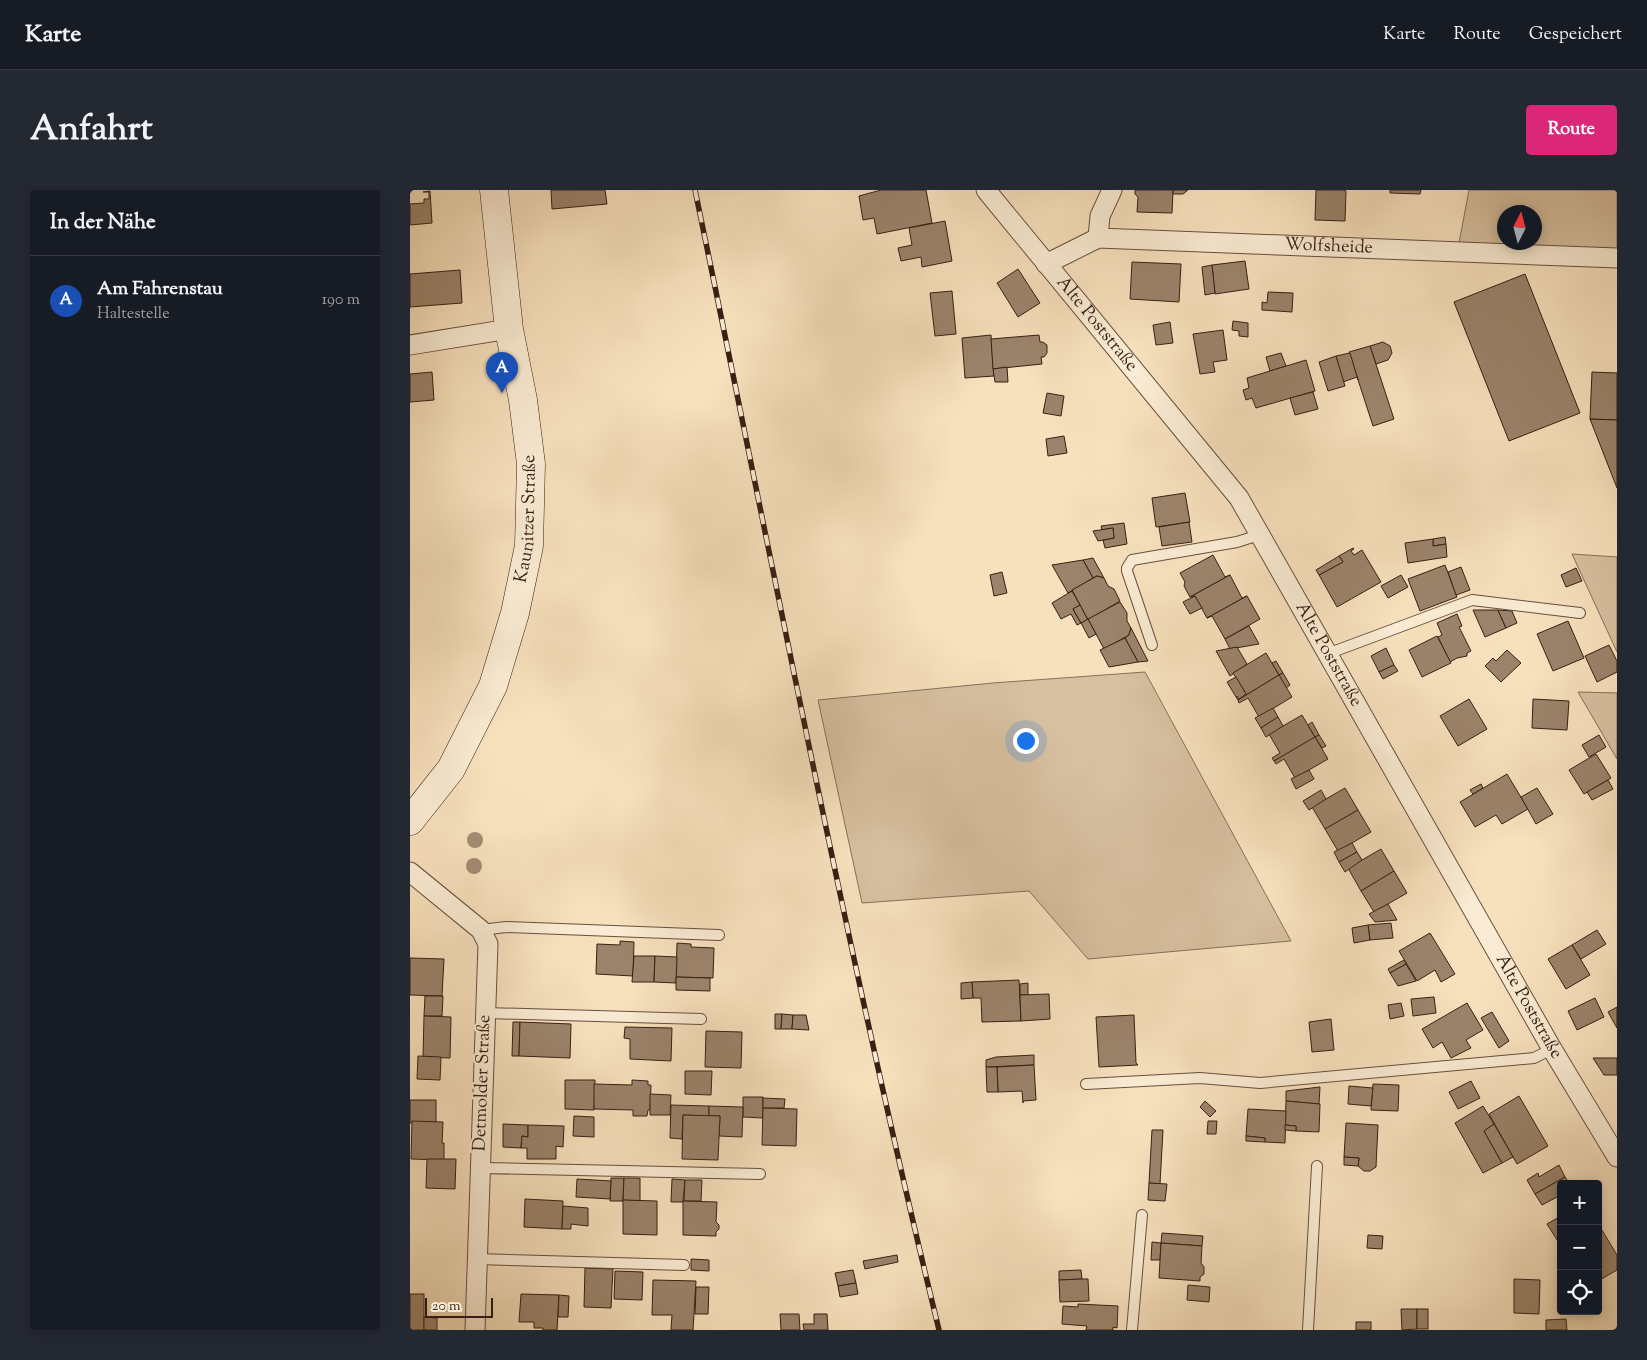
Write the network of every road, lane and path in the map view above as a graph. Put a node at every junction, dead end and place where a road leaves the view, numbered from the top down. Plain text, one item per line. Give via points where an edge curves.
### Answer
1 (494, 190) edge
2 (986, 190) edge
3 (1112, 190) edge
4 (1098, 238) junction
5 (1617, 258) edge
6 (1046, 264) junction
7 (509, 329) junction
8 (410, 345) edge
9 (1259, 535) junction
10 (1580, 613) dead end
11 (1152, 645) dead end
12 (1328, 654) junction
13 (410, 821) edge
14 (410, 872) edge
15 (481, 930) junction
16 (720, 935) dead end
17 (486, 1013) junction
18 (701, 1019) dead end
19 (1552, 1050) junction
20 (1086, 1084) dead end
21 (1617, 1157) edge
22 (1317, 1166) dead end
23 (480, 1168) junction
24 (760, 1174) dead end
25 (1142, 1215) dead end
26 (478, 1259) junction
27 (684, 1265) dead end
28 (475, 1330) edge
29 (1132, 1330) edge
30 (1308, 1330) edge

1 - 7 street, Kaunitzer Straße
2 - 6 street, Alte Poststraße
3 - 4 street via 1100,216
4 - 5 street, Wolfsheide
4 - 6 street, Wolfsheide
6 - 9 street, Alte Poststraße via 1238,498
7 - 8 street
7 - 13 street, Kaunitzer Straße via 524,400 530,464 529,546 515,613 493,686 451,769
9 - 11 lane via 1237,542 1132,560 1127,571
9 - 12 street, Alte Poststraße
10 - 12 lane via 1472,600
12 - 19 street, Alte Poststraße
14 - 15 street
15 - 16 lane via 506,927
15 - 17 street, Detmolder Straße via 488,944
17 - 18 lane
17 - 23 street, Detmolder Straße
19 - 20 lane via 1534,1058 1260,1083 1200,1078
19 - 21 street, Alte Poststraße
22 - 30 lane
23 - 24 lane
23 - 26 street, Detmolder Straße
25 - 29 lane
26 - 27 lane
26 - 28 street, Detmolder Straße

